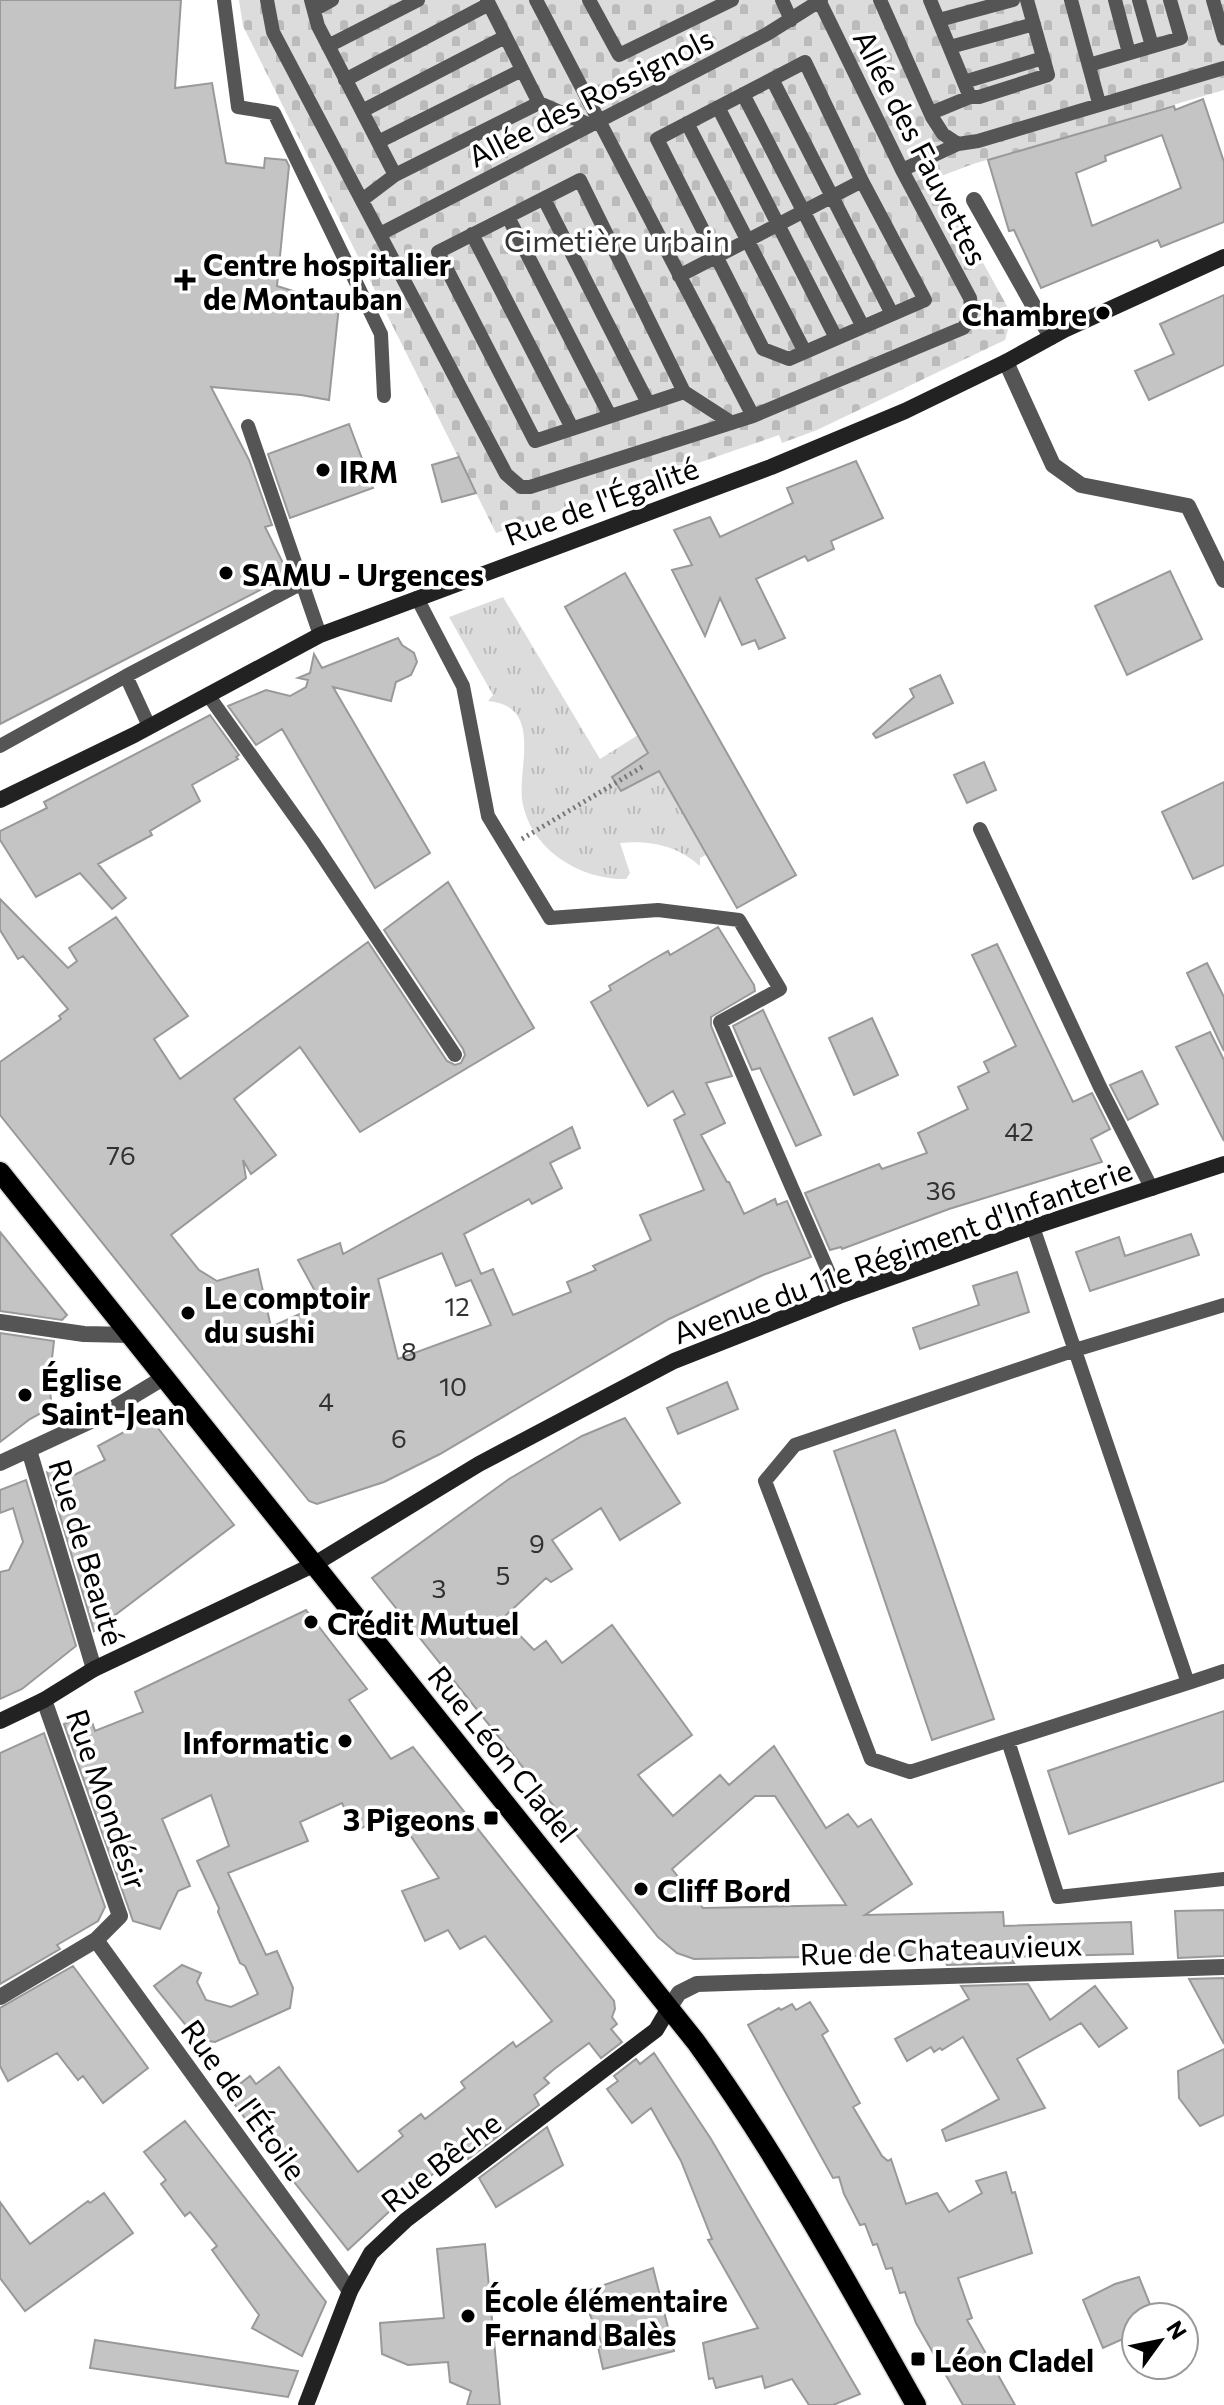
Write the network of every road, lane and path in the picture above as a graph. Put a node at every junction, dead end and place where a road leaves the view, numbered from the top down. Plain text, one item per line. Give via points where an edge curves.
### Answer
1 (224, 0) edge
2 (267, 0) edge
3 (332, 0) edge
4 (418, 0) edge
5 (536, 0) edge
6 (589, 0) edge
7 (732, 0) edge
8 (782, 0) edge
9 (880, 0) edge
10 (930, 0) edge
11 (1013, 0) edge
12 (1027, 0) edge
13 (1071, 0) edge
14 (1115, 0) edge
15 (1139, 0) edge
16 (1170, 0) edge
17 (1213, 0) edge
18 (820, 1) edge
19 (488, 2) edge
20 (312, 5) edge
21 (791, 20) junction
22 (939, 20) junction
23 (1034, 24) junction
24 (505, 37) junction
25 (1224, 38) edge
26 (328, 46) junction
27 (1152, 46) junction
28 (950, 47) junction
29 (1129, 53) junction
30 (1043, 58) junction
31 (1089, 65) junction
32 (1224, 68) edge
33 (522, 70) junction
34 (772, 79) junction
35 (345, 80) junction
36 (964, 82) junction
37 (743, 94) junction
38 (970, 97) junction
39 (539, 103) junction
40 (1099, 103) junction
41 (718, 107) junction
42 (362, 111) junction
43 (931, 113) junction
44 (594, 123) junction
45 (687, 123) junction
46 (378, 142) junction
47 (958, 144) junction
48 (902, 170) junction
49 (395, 175) junction
50 (862, 181) junction
51 (832, 197) junction
52 (544, 199) junction
53 (362, 200) junction
54 (974, 200) dead end
55 (804, 212) junction
56 (508, 217) junction
57 (778, 225) junction
58 (380, 234) junction
59 (472, 234) junction
60 (748, 240) junction
61 (716, 257) junction
62 (1224, 257) edge
63 (679, 276) junction
64 (892, 314) junction
65 (863, 327) junction
66 (1051, 337) junction
67 (836, 338) junction
68 (805, 352) junction
69 (1006, 362) junction
70 (684, 392) junction
71 (384, 396) dead end
72 (648, 403) junction
73 (610, 416) junction
74 (753, 416) junction
75 (732, 423) junction
76 (248, 426) dead end
77 (572, 428) junction
78 (1224, 580) edge
79 (302, 583) junction
80 (417, 598) junction
81 (320, 635) junction
82 (126, 676) junction
83 (208, 695) junction
84 (149, 726) junction
85 (0, 746) edge
86 (642, 767) dead end
87 (0, 800) edge
88 (980, 829) dead end
89 (507, 848) junction
90 (455, 1055) dead end
91 (1224, 1164) edge
92 (0, 1172) edge
93 (1152, 1189) junction
94 (1033, 1227) junction
95 (839, 1296) junction
96 (1224, 1305) edge
97 (0, 1322) edge
98 (130, 1335) junction
99 (1075, 1350) junction
100 (165, 1377) junction
101 (29, 1450) junction
102 (0, 1463) edge
103 (313, 1565) junction
104 (94, 1669) junction
105 (1224, 1671) edge
106 (1188, 1683) junction
107 (44, 1700) junction
108 (0, 1721) edge
109 (1008, 1741) junction
110 (1224, 1879) edge
111 (96, 1940) junction
112 (1224, 1967) edge
113 (0, 1997) edge
114 (669, 2008) junction
115 (350, 2291) junction
116 (306, 2405) edge
117 (916, 2405) edge

1 - 71 lane via 238,107 274,113 381,334
2 - 53 lane via 273,32
3 - 20 lane
4 - 26 lane
5 - 44 lane
6 - 7 lane via 619,55
8 - 21 lane
9 - 43 lane
10 - 22 lane
11 - 22 lane
12 - 23 lane
13 - 31 lane
14 - 29 lane
15 - 27 lane
16 - 27 lane via 1181,38
17 - 25 lane
18 - 21 lane, Allée des Rossignols
18 - 48 lane, Allée des Fauvettes
19 - 24 lane
19 - 35 lane
20 - 26 lane
21 - 44 lane, Allée des Rossignols
22 - 28 lane
23 - 28 lane
23 - 30 lane
24 - 33 lane
24 - 42 lane
26 - 35 lane
27 - 29 lane
28 - 36 lane
29 - 31 lane
30 - 36 lane
30 - 38 lane via 1048,75
31 - 40 lane
32 - 40 lane
33 - 39 lane
33 - 46 lane
34 - 37 lane
34 - 50 lane via 805,62
34 - 51 lane
35 - 42 lane
36 - 38 lane
37 - 41 lane
37 - 55 lane
38 - 43 lane
39 - 44 lane
39 - 49 lane
40 - 47 lane
41 - 45 lane
41 - 57 lane
42 - 46 lane
43 - 47 lane via 943,134
44 - 58 lane, Allée des Rossignols
44 - 63 lane
45 - 60 lane
45 - 61 lane via 657,139
46 - 49 lane
47 - 48 lane
48 - 74 lane, Allée des Fauvettes via 970,298 968,322
49 - 53 lane
50 - 51 lane
50 - 64 lane via 925,300
51 - 55 lane
51 - 64 lane
52 - 56 lane
52 - 70 lane via 580,180
52 - 72 lane
53 - 58 lane
54 - 66 street
55 - 57 lane
55 - 65 lane
56 - 59 lane
56 - 73 lane
57 - 60 lane
57 - 67 lane
58 - 75 lane via 506,474 521,487 541,486
59 - 77 lane
59 - 77 lane via 438,252 535,441
60 - 61 lane
60 - 68 lane
61 - 63 lane
61 - 68 lane via 763,349 789,359
62 - 66 street, Rue de l'Égalité
63 - 74 lane
64 - 65 lane
65 - 67 lane
66 - 69 street, Rue de l'Égalité
67 - 68 lane
69 - 78 street via 1053,465 1081,485 1188,506
69 - 80 street, Rue de l'Égalité via 771,467
70 - 72 lane
70 - 75 lane
72 - 73 lane
73 - 77 lane
74 - 75 lane
76 - 79 lane
79 - 81 lane
79 - 82 lane
80 - 81 street, Rue de l'Égalité
80 - 89 lane via 463,686 488,816
81 - 83 street, Rue de l'Égalité
82 - 84 lane
82 - 85 lane
83 - 84 street, Rue de l'Égalité
83 - 90 lane
84 - 87 street, Rue de l'Égalité
86 - 89 path
88 - 93 lane
89 - 95 lane via 550,918 658,910 739,920 780,989 720,1022
91 - 93 street, Avenue du 11e Régiment d'Infanterie
92 - 98 main road, Rue Léon Cladel
93 - 94 street, Avenue du 11e Régiment d'Infanterie
94 - 95 street, Avenue du 11e Régiment d'Infanterie
94 - 99 lane
95 - 103 street, Avenue du 11e Régiment d'Infanterie via 674,1361 479,1464
96 - 99 lane
97 - 98 street
98 - 100 main road, Rue Léon Cladel
99 - 106 lane
99 - 109 lane via 795,1445 765,1481 871,1759 910,1772
100 - 101 street
100 - 103 main road, Rue Léon Cladel
101 - 102 street
101 - 104 street, Rue de Beauté
103 - 104 street, Avenue du 11e Régiment d'Infanterie
103 - 114 main road, Rue Léon Cladel
104 - 107 street, Avenue du 11e Régiment d'Infanterie
105 - 106 lane
106 - 109 lane
107 - 108 street, Avenue du 11e Régiment d'Infanterie
107 - 111 street, Rue Mondésir via 120,1916
109 - 110 lane via 1058,1897
111 - 113 street, Rue Mondésir
111 - 115 street, Rue de l'Étoile
112 - 114 street, Rue de Chateauvieux via 697,1984 679,1993
114 - 115 street, Rue Bêche via 656,2030 406,2220 371,2253
114 - 117 main road, Rue Léon Cladel via 728,2086 791,2184
115 - 116 street, Rue Bêche

